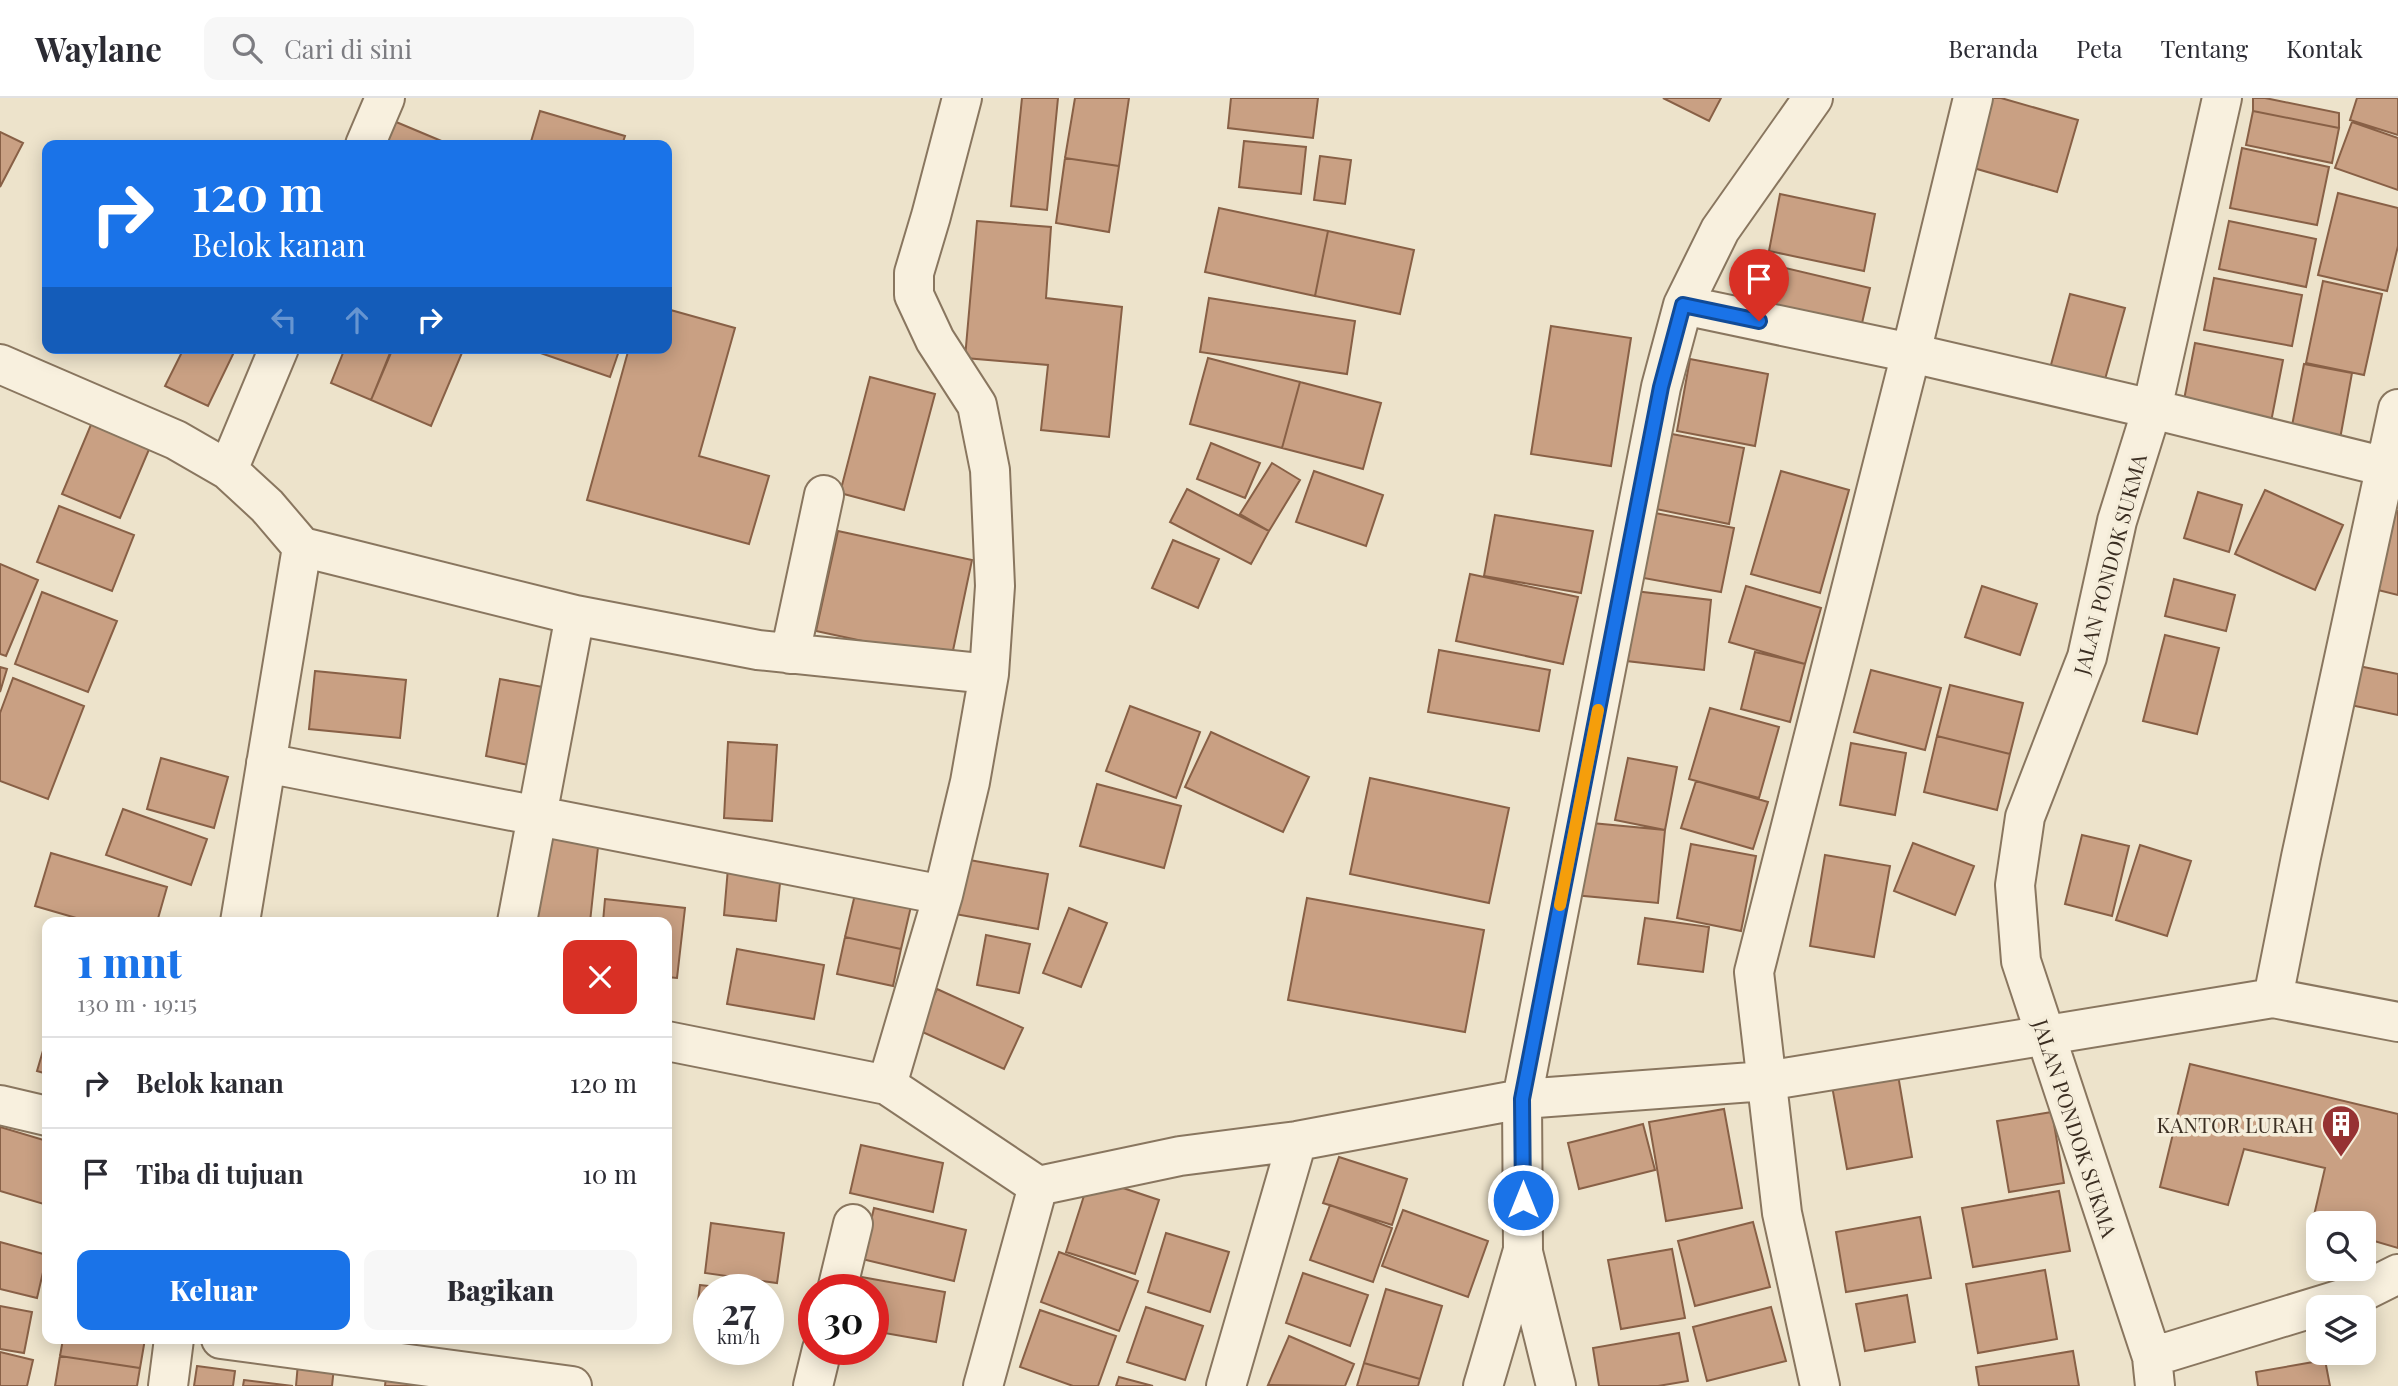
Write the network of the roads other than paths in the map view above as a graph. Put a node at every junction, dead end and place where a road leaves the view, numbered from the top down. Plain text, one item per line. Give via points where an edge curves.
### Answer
1 (385, 98) edge
2 (962, 98) edge
3 (1813, 98) edge
4 (1973, 98) edge
5 (2222, 98) edge
6 (367, 140) edge
7 (1683, 305) junction
8 (1911, 353) junction
9 (276, 354) edge
10 (0, 363) edge
11 (2152, 409) junction
12 (2398, 409) edge
13 (2391, 468) edge
14 (228, 470) junction
15 (824, 495) dead end
16 (302, 547) junction
17 (575, 615) junction
18 (790, 654) junction
19 (989, 674) junction
20 (266, 763) junction
21 (536, 816) junction
22 (943, 895) junction
23 (241, 917) edge
24 (518, 917) edge
25 (2273, 998) junction
26 (2398, 1022) edge
27 (2046, 1035) junction
28 (672, 1042) edge
29 (1766, 1081) junction
30 (887, 1085) junction
31 (1522, 1099) junction
32 (0, 1105) edge
33 (42, 1115) edge
34 (1297, 1141) junction
35 (1038, 1186) junction
36 (853, 1224) dead end
37 (1523, 1250) junction
38 (841, 1274) edge
39 (2398, 1274) edge
40 (173, 1344) edge
41 (295, 1344) edge
42 (428, 1353) edge
43 (818, 1365) edge
44 (2153, 1371) edge
45 (168, 1386) edge
46 (572, 1386) edge
47 (813, 1386) edge
48 (984, 1386) edge
49 (1226, 1386) edge
50 (1483, 1386) edge
51 (1556, 1386) edge
52 (1820, 1386) edge

1 - 6 street
2 - 19 street via 914,273 914,295 935,340 977,405 990,470 995,586
3 - 7 street via 1720,230
4 - 8 street
5 - 11 street, JALAN PONDOK SUKMA
7 - 8 street
7 - 31 street via 1661,387
8 - 11 street
8 - 29 street via 1754,972
9 - 14 street
10 - 14 street via 176,440
11 - 13 street
11 - 27 street, JALAN PONDOK SUKMA via 2117,521 2087,657 2025,817 2015,886 2021,961
12 - 13 street
13 - 25 street
14 - 16 street
15 - 18 street
16 - 17 street
16 - 20 street
17 - 18 street
17 - 21 street
18 - 19 street
19 - 22 street
20 - 21 street
20 - 23 street
21 - 22 street
21 - 24 street
22 - 30 street
25 - 26 street
25 - 27 street
27 - 29 street
27 - 44 street, JALAN PONDOK SUKMA
28 - 30 street
29 - 31 street
29 - 52 street via 1782,1213
30 - 35 street
31 - 34 street
31 - 37 street
32 - 33 street
34 - 35 street via 1180,1156
34 - 49 street
35 - 48 street
36 - 38 street
37 - 50 street
37 - 51 street
39 - 44 street via 2358,1294
40 - 45 street
41 - 42 street
42 - 46 street
43 - 47 street

